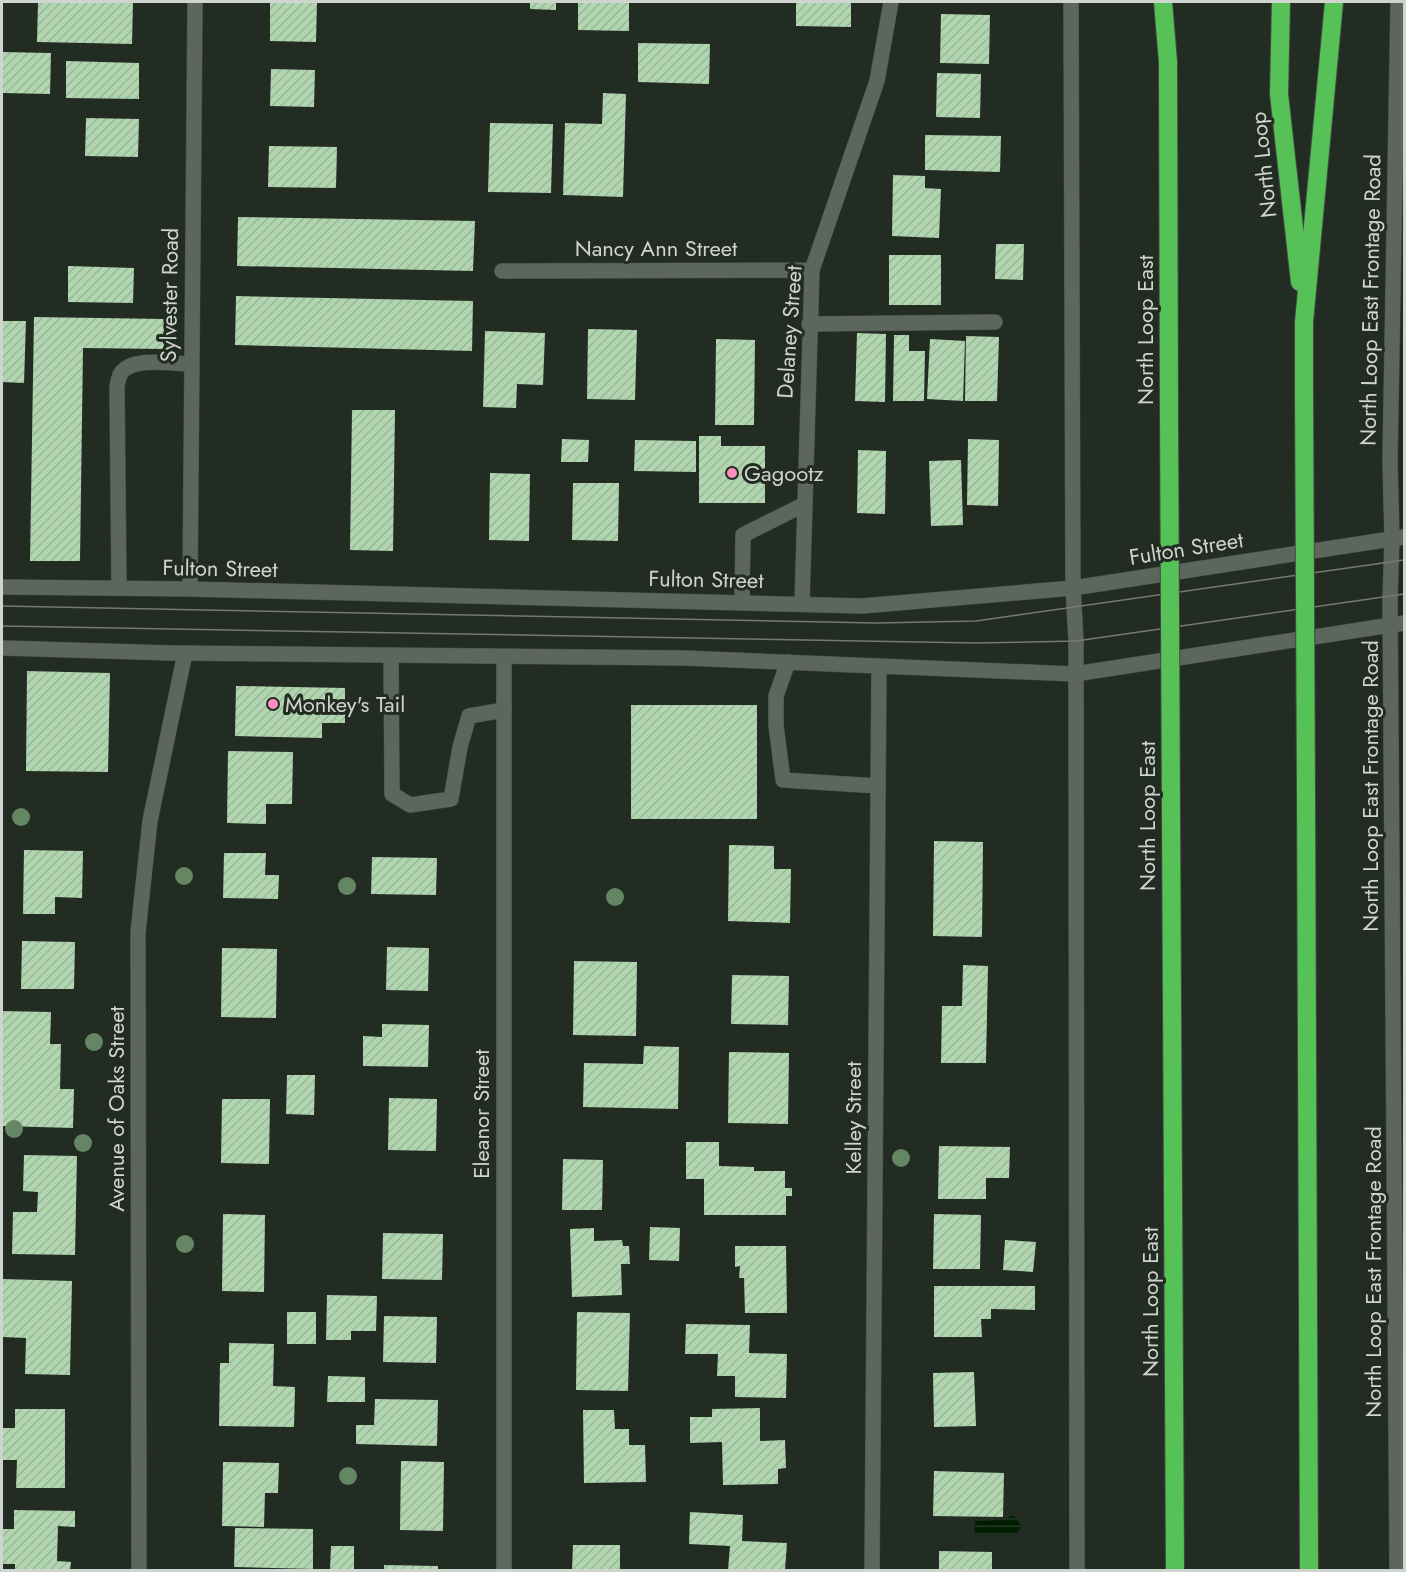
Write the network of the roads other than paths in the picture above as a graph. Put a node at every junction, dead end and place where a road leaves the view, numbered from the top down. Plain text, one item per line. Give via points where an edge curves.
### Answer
1 (195, 2) edge
2 (891, 2) edge
3 (1071, 2) edge
4 (1163, 2) edge
5 (1176, 2) edge
6 (1281, 2) edge
7 (1334, 2) edge
8 (1398, 2) edge
9 (1168, 62) junction
10 (812, 270) junction
11 (502, 271) dead end
12 (995, 322) dead end
13 (1304, 322) junction
14 (809, 324) junction
15 (191, 364) junction
16 (805, 504) junction
17 (1398, 538) edge
18 (2, 587) edge
19 (119, 588) junction
20 (1073, 588) junction
21 (190, 589) junction
22 (742, 603) junction
23 (802, 604) junction
24 (1398, 625) edge
25 (2, 648) edge
26 (185, 652) junction
27 (391, 655) junction
28 (504, 657) junction
29 (788, 662) junction
30 (879, 667) junction
31 (1076, 674) junction
32 (504, 710) junction
33 (878, 786) junction
34 (1401, 1508) edge
35 (139, 1570) edge
36 (504, 1570) edge
37 (872, 1570) edge
38 (1077, 1570) edge
39 (1175, 1570) edge
40 (1310, 1570) edge
41 (1397, 1570) edge

1 - 15 main road, Sylvester Road
2 - 10 main road, Delaney Street via 876,81
3 - 20 main road
4 - 9 highway
5 - 9 highway
6 - 13 highway, North Loop via 1280,94
7 - 13 highway
8 - 17 main road, North Loop East Frontage Road via 1390,461
9 - 39 highway, North Loop East, bridge
10 - 11 main road, Nancy Ann Street
10 - 14 main road, Delaney Street
12 - 14 main road
13 - 40 highway, bridge
14 - 16 main road, Delaney Street
15 - 19 main road via 140,364 121,373 117,386
15 - 21 main road, Sylvester Road
16 - 22 main road via 743,535
16 - 23 main road, Delaney Street
17 - 20 main road, Fulton Street
17 - 24 main road, North Loop East Frontage Road
18 - 19 main road, Fulton Street
19 - 21 main road, Fulton Street
20 - 23 main road, Fulton Street via 862,606
20 - 31 main road
21 - 22 main road, Fulton Street
22 - 23 main road, Fulton Street
24 - 31 main road
24 - 34 main road, North Loop East Frontage Road
25 - 26 main road
26 - 27 main road
26 - 35 main road, Avenue of Oaks Street via 150,821 138,932
27 - 28 main road
27 - 32 main road via 392,794 410,805 451,799 469,716
28 - 29 main road
28 - 32 main road, Eleanor Street
29 - 30 main road
29 - 33 main road via 776,696 783,780
30 - 31 main road
30 - 33 main road, Kelley Street
31 - 38 main road
32 - 36 main road, Eleanor Street
33 - 37 main road, Kelley Street
34 - 41 main road, North Loop East Frontage Road

